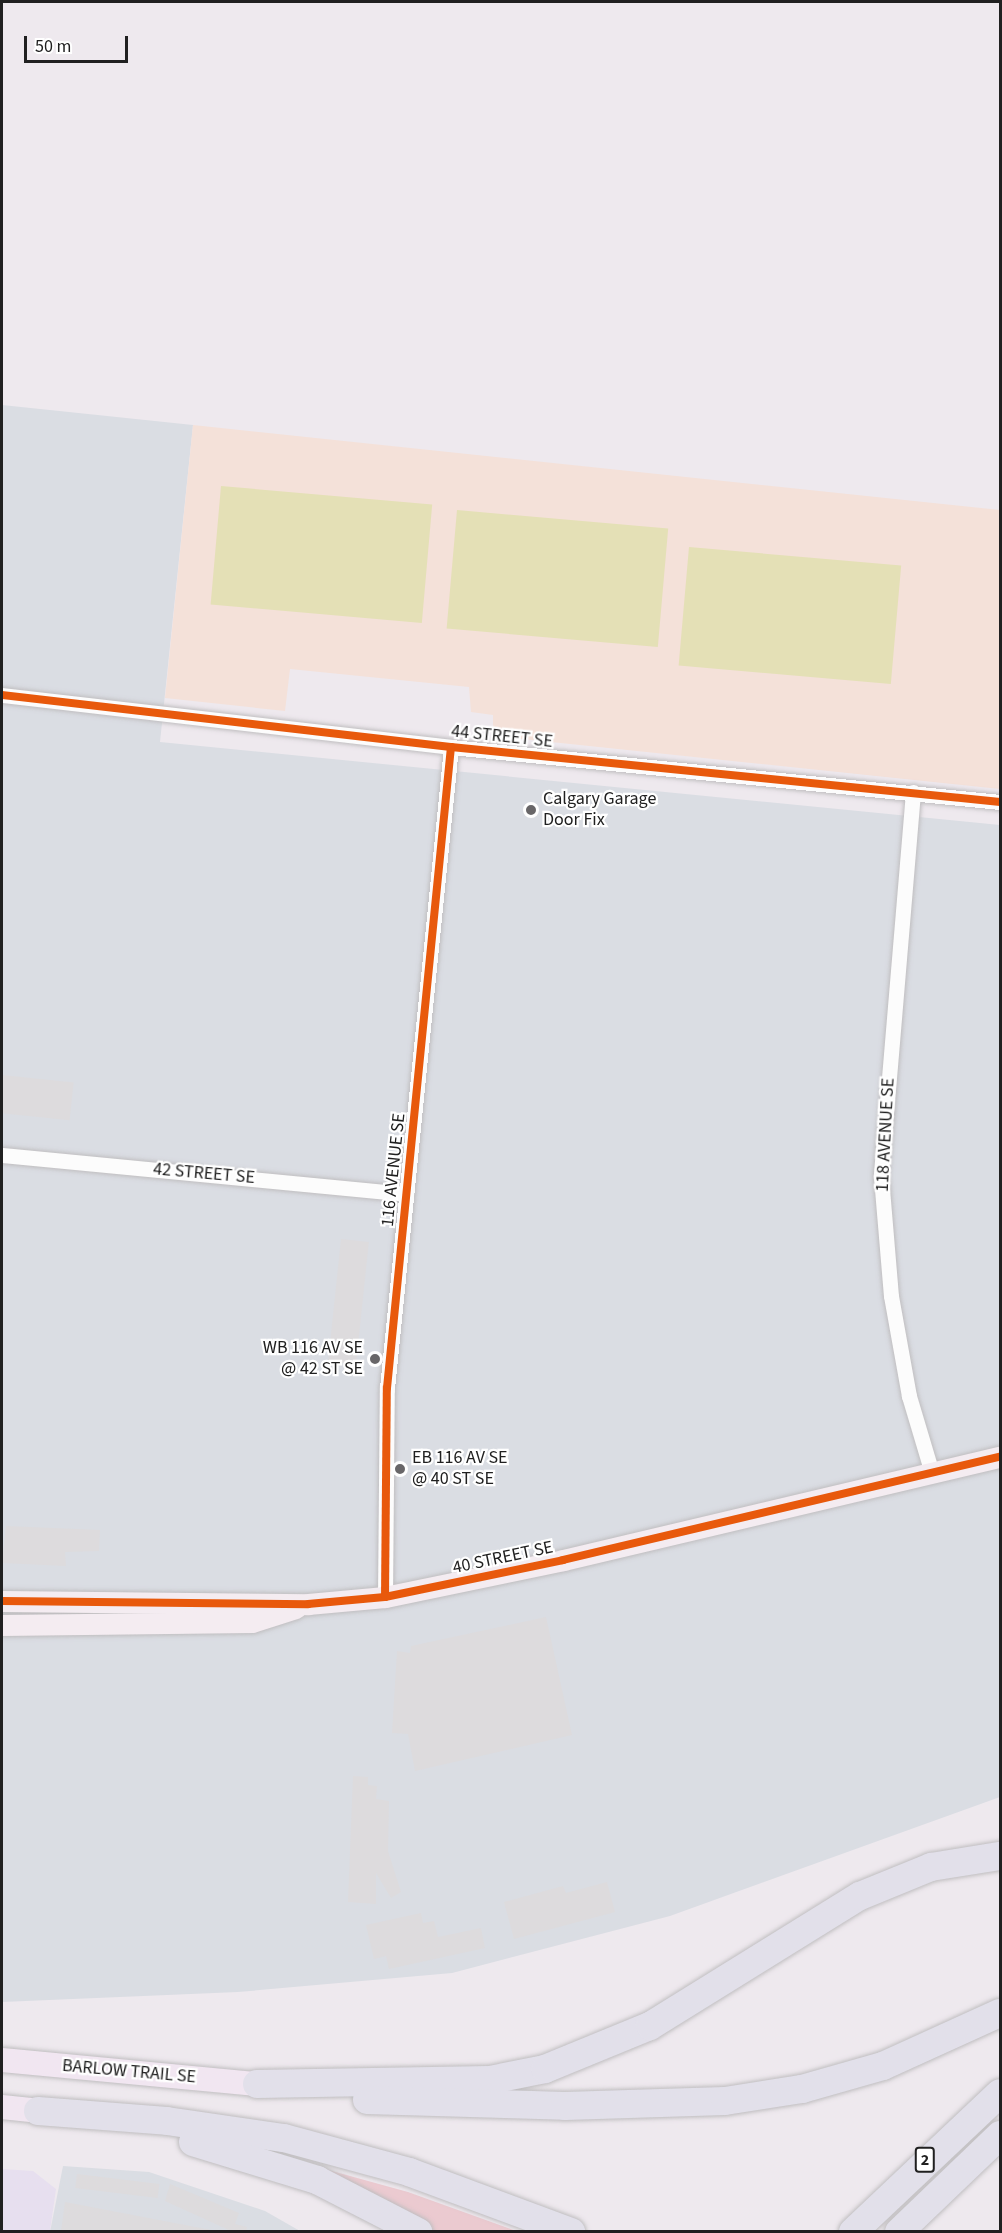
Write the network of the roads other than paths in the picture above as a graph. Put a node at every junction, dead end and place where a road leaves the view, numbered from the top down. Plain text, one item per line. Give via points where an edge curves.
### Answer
1 (2, 695) edge
2 (451, 747) junction
3 (913, 792) junction
4 (1000, 802) edge
5 (2, 1155) edge
6 (406, 1194) junction
7 (1000, 1457) edge
8 (932, 1473) junction
9 (385, 1597) junction
10 (2, 1601) edge
11 (308, 1604) junction
12 (2, 1625) edge
13 (1000, 1856) edge
14 (1000, 2013) edge
15 (2, 2060) edge
16 (257, 2084) junction
17 (1000, 2093) edge
18 (2, 2107) edge
19 (38, 2111) junction
20 (1000, 2135) edge
21 (418, 2232) edge
22 (571, 2232) edge
23 (853, 2232) edge
24 (899, 2232) edge

1 - 2 street, 44 STREET SE
2 - 3 street, 44 STREET SE
2 - 6 street, 116 AVENUE SE
3 - 4 street, 44 STREET SE
3 - 8 street, 118 AVENUE SE via 881,1177 891,1296 909,1396
5 - 6 street, 42 STREET SE
6 - 9 street, 116 AVENUE SE via 387,1388
7 - 8 street, 40 STREET SE
8 - 9 street, 40 STREET SE via 563,1560
9 - 11 street, 40 STREET SE
10 - 11 street, 40 STREET SE
11 - 12 street, 40 STREET SE via 252,1622
13 - 16 highway via 931,1867 860,1896 650,2026 545,2070 490,2080
14 - 16 highway via 883,2066 802,2089 725,2101 489,2105 343,2099
15 - 16 main road, BARLOW TRAIL SE
17 - 23 highway, 2
18 - 19 main road
19 - 21 highway via 72,2123 219,2147 262,2160 351,2195
19 - 22 highway via 156,2120 284,2138 409,2172
20 - 24 highway, 2

